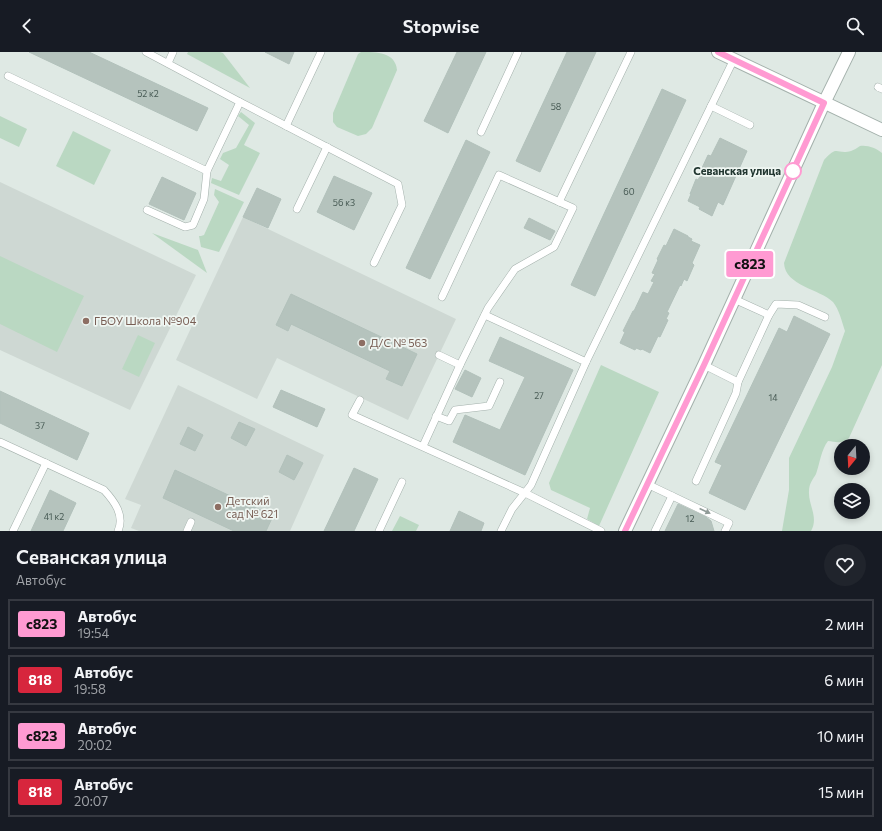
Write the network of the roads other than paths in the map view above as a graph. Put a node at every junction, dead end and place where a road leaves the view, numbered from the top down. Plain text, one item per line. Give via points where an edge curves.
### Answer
1 (146, 52) edge
2 (174, 52) edge
3 (321, 52) edge
4 (518, 52) edge
5 (631, 52) edge
6 (718, 52) edge
7 (849, 52) edge
8 (734, 59) junction
9 (168, 63) junction
10 (8, 76) dead end
11 (240, 102) junction
12 (824, 103) junction
13 (711, 106) junction
14 (750, 125) dead end
15 (286, 126) junction
16 (882, 130) edge
17 (482, 132) dead end
18 (326, 147) junction
19 (207, 171) junction
20 (559, 202) junction
21 (297, 209) dead end
22 (147, 210) dead end
23 (374, 263) dead end
24 (442, 297) dead end
25 (734, 299) junction
26 (485, 315) junction
27 (769, 315) junction
28 (825, 317) dead end
29 (439, 355) dead end
30 (586, 362) junction
31 (460, 364) junction
32 (704, 365) junction
33 (500, 382) dead end
34 (738, 382) junction
35 (360, 400) dead end
36 (436, 416) junction
37 (0, 442) edge
38 (423, 446) junction
39 (46, 463) junction
40 (696, 481) dead end
41 (402, 482) dead end
42 (647, 484) junction
43 (525, 493) junction
44 (672, 496) junction
45 (191, 522) dead end
46 (120, 530) edge
47 (13, 531) edge
48 (187, 531) edge
49 (379, 531) edge
50 (501, 531) edge
51 (602, 531) edge
52 (625, 531) edge
53 (655, 531) edge
54 (725, 531) edge

1 - 9 lane
2 - 9 lane
3 - 15 lane
4 - 17 lane
5 - 20 lane
6 - 8 street
7 - 12 street
8 - 12 street
8 - 13 lane
9 - 11 lane
10 - 19 lane
11 - 15 lane
11 - 19 lane
12 - 16 street
12 - 25 street
13 - 14 lane
13 - 30 lane
15 - 18 lane
18 - 21 lane
18 - 23 lane via 398,184 402,205
19 - 22 lane via 204,199 193,225 186,227
20 - 24 lane via 499,175
20 - 26 lane via 573,208 554,247 515,269
25 - 27 lane
25 - 32 street
26 - 30 lane
26 - 31 lane
27 - 28 lane via 776,304 798,305
27 - 34 lane
29 - 31 lane
30 - 43 lane via 531,485
31 - 36 lane
32 - 34 lane
32 - 42 street
33 - 36 lane via 489,406 455,410 450,421
34 - 40 lane via 736,392
35 - 38 lane via 352,414
36 - 38 lane
37 - 39 lane
38 - 43 lane
39 - 46 lane via 104,490 116,503
39 - 47 lane
41 - 49 lane
42 - 44 lane
42 - 52 street
43 - 50 lane via 512,509
43 - 51 lane
44 - 53 lane
44 -> 54 lane via 729,522
45 - 48 lane

